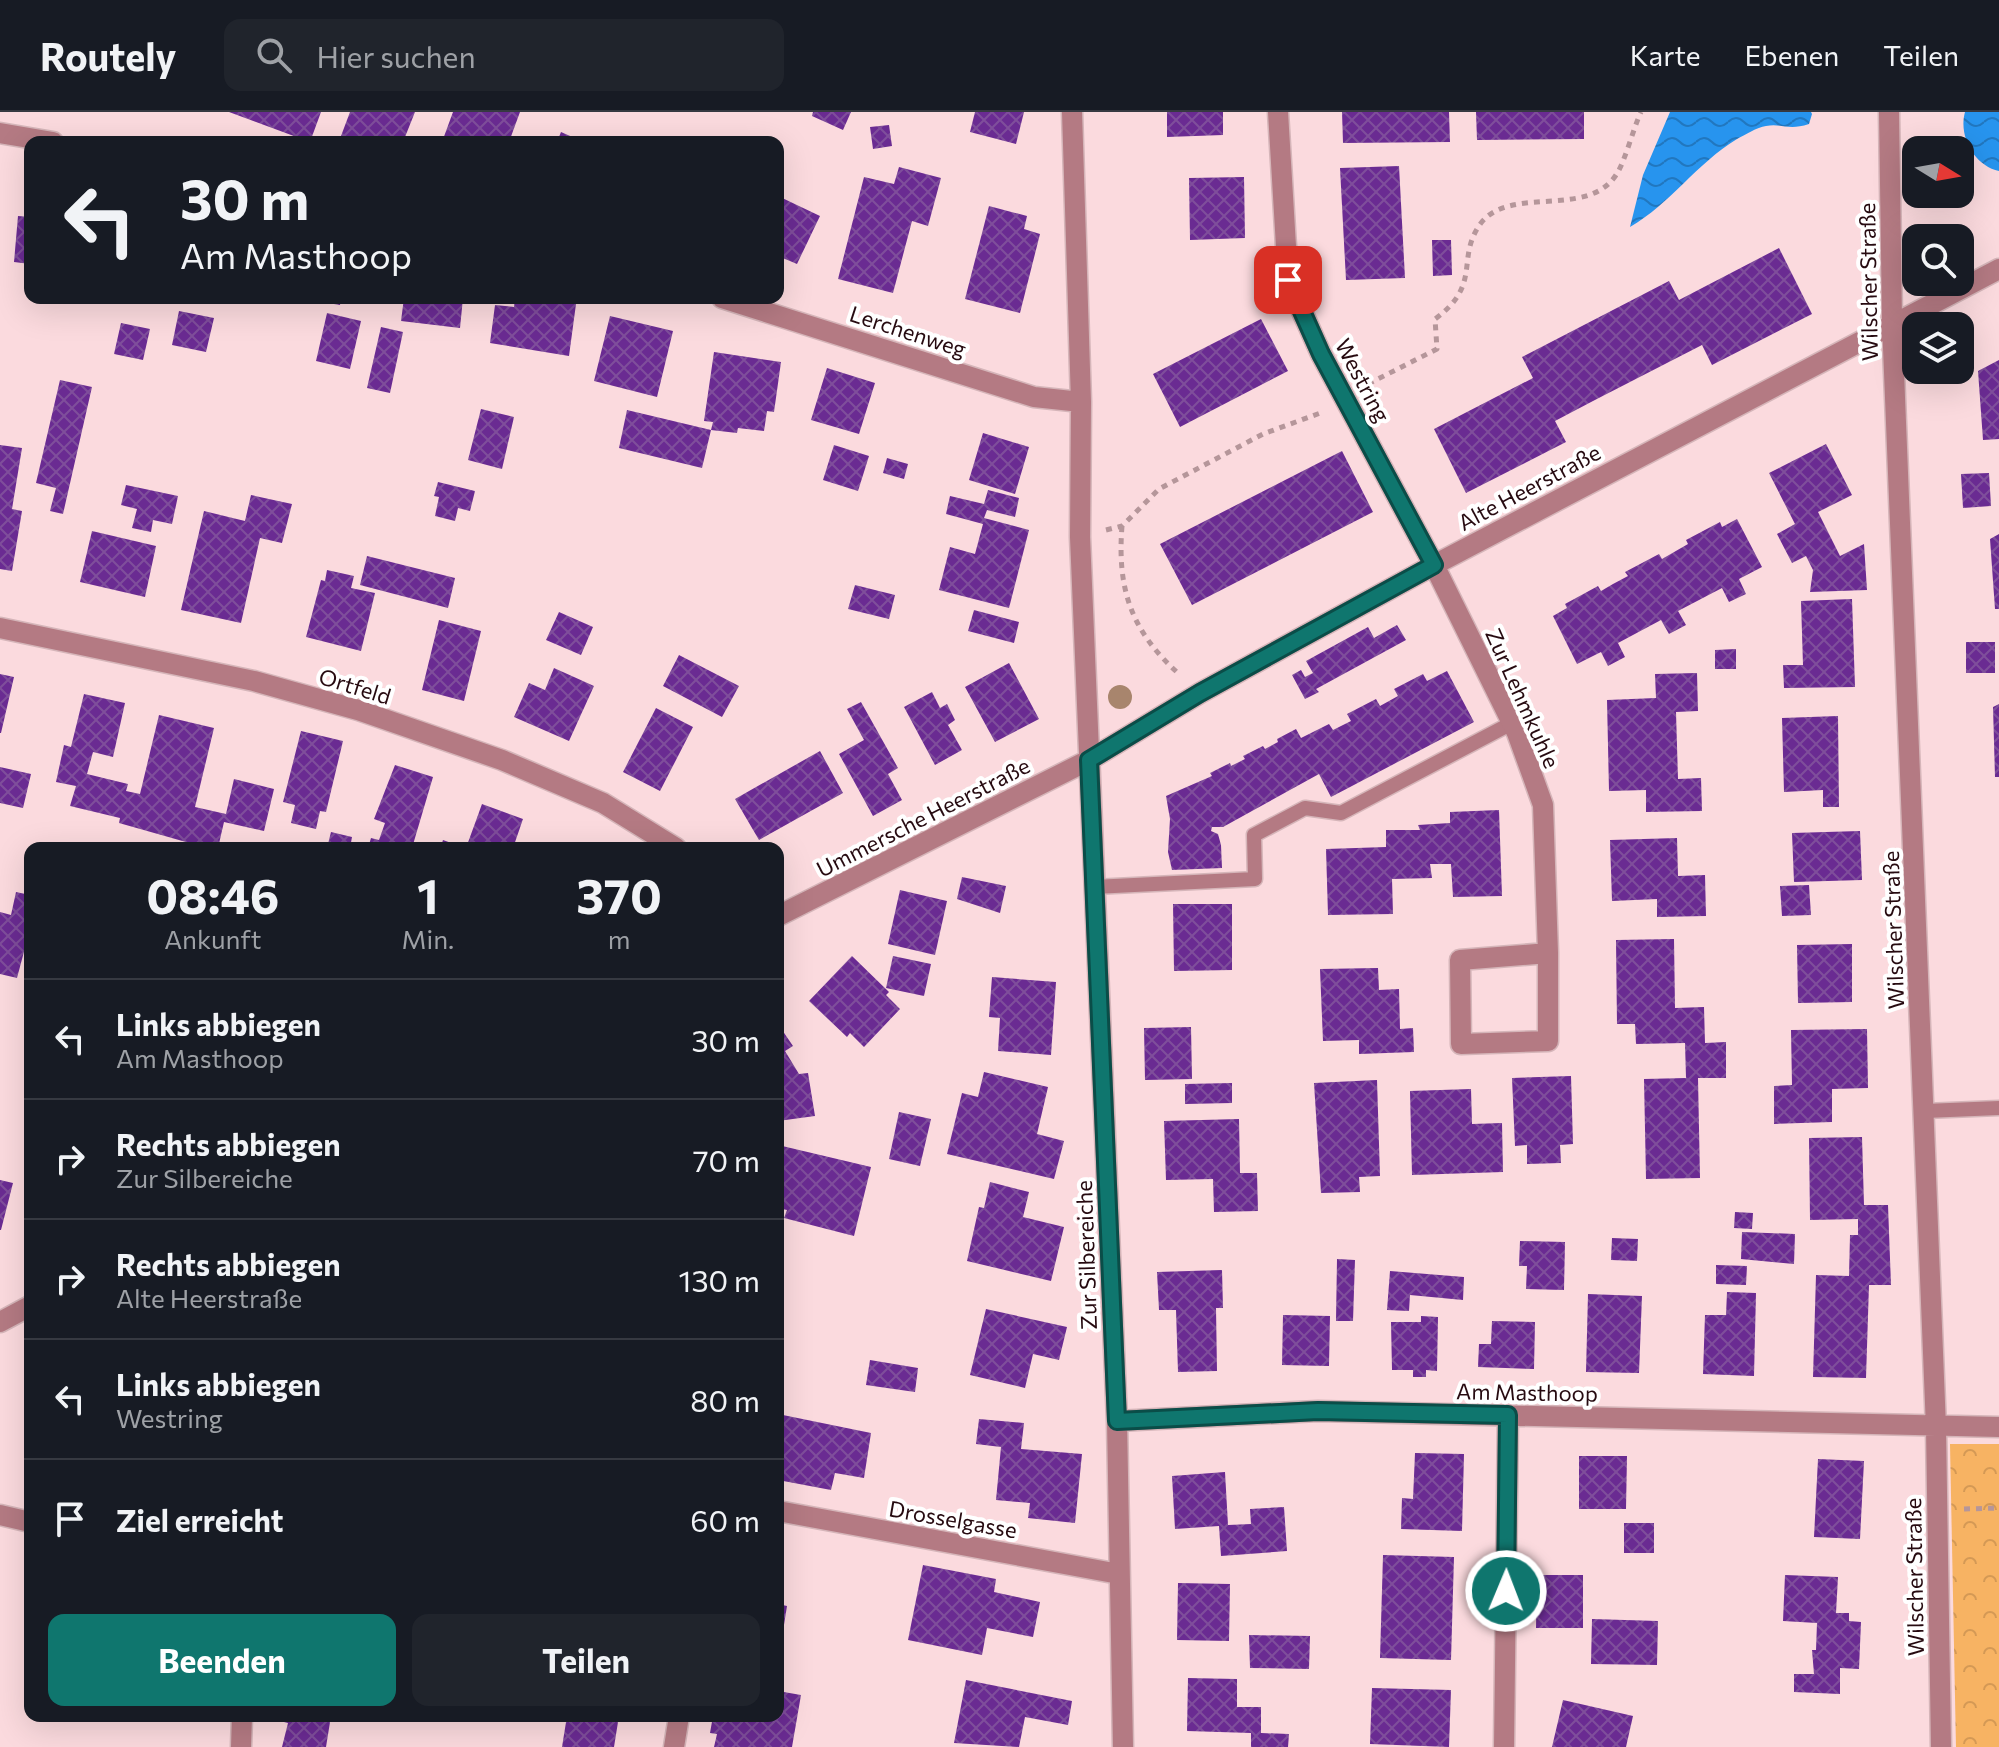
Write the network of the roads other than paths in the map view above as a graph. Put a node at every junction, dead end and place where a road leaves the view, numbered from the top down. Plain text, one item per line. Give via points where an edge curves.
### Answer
1 (1072, 112) edge
2 (1278, 112) edge
3 (1889, 112) edge
4 (0, 133) edge
5 (24, 137) edge
6 (1999, 269) edge
7 (741, 304) edge
8 (1892, 322) junction
9 (1081, 402) junction
10 (1434, 565) junction
11 (0, 628) edge
12 (1512, 723) junction
13 (1089, 760) junction
14 (666, 842) edge
15 (1094, 887) junction
16 (784, 913) edge
17 (1548, 953) junction
18 (1999, 1108) edge
19 (1925, 1111) junction
20 (24, 1309) edge
21 (0, 1322) edge
22 (1508, 1415) junction
23 (1117, 1421) junction
24 (1999, 1427) edge
25 (1936, 1428) junction
26 (784, 1512) edge
27 (0, 1515) edge
28 (24, 1521) edge
29 (1119, 1574) junction
30 (242, 1722) edge
31 (678, 1722) edge
32 (241, 1747) edge
33 (674, 1747) edge
34 (1123, 1747) edge
35 (1504, 1747) edge
36 (1941, 1747) edge

1 - 9 street
2 - 10 street, Westring via 1288,280
3 - 8 street, Wilscher Straße
4 - 5 street
6 - 8 street, Alte Heerstraße
7 - 9 street, Lerchenweg via 1034,397
8 - 10 street, Alte Heerstraße
8 - 19 street, Wilscher Straße
9 - 13 street via 1080,537
10 - 12 street, Zur Lehmkuhle
10 - 13 street, Alte Heerstraße
11 - 14 street, Ortfeld via 254,681 358,710 502,760 603,803
12 - 15 lane via 1341,813 1305,808 1254,835 1255,879
12 - 17 street, Zur Lehmkuhle via 1543,805
13 - 15 street, Zur Silbereiche
13 - 16 street, Ummersche Heerstraße
15 - 23 street, Zur Silbereiche
17 - 17 street, Zur Lehmkuhle via 1460,960 1461,1044 1548,1041
18 - 19 lane
19 - 25 street, Wilscher Straße
20 - 21 street
22 - 23 street, Am Masthoop via 1318,1411
22 - 25 street, Am Masthoop
22 - 35 street
23 - 29 street, Zur Silbereiche
24 - 25 street, Am Masthoop
25 - 36 street, Wilscher Straße
26 - 29 street, Drosselgasse
27 - 28 street
29 - 34 street, Zur Silbereiche
30 - 32 street
31 - 33 street

